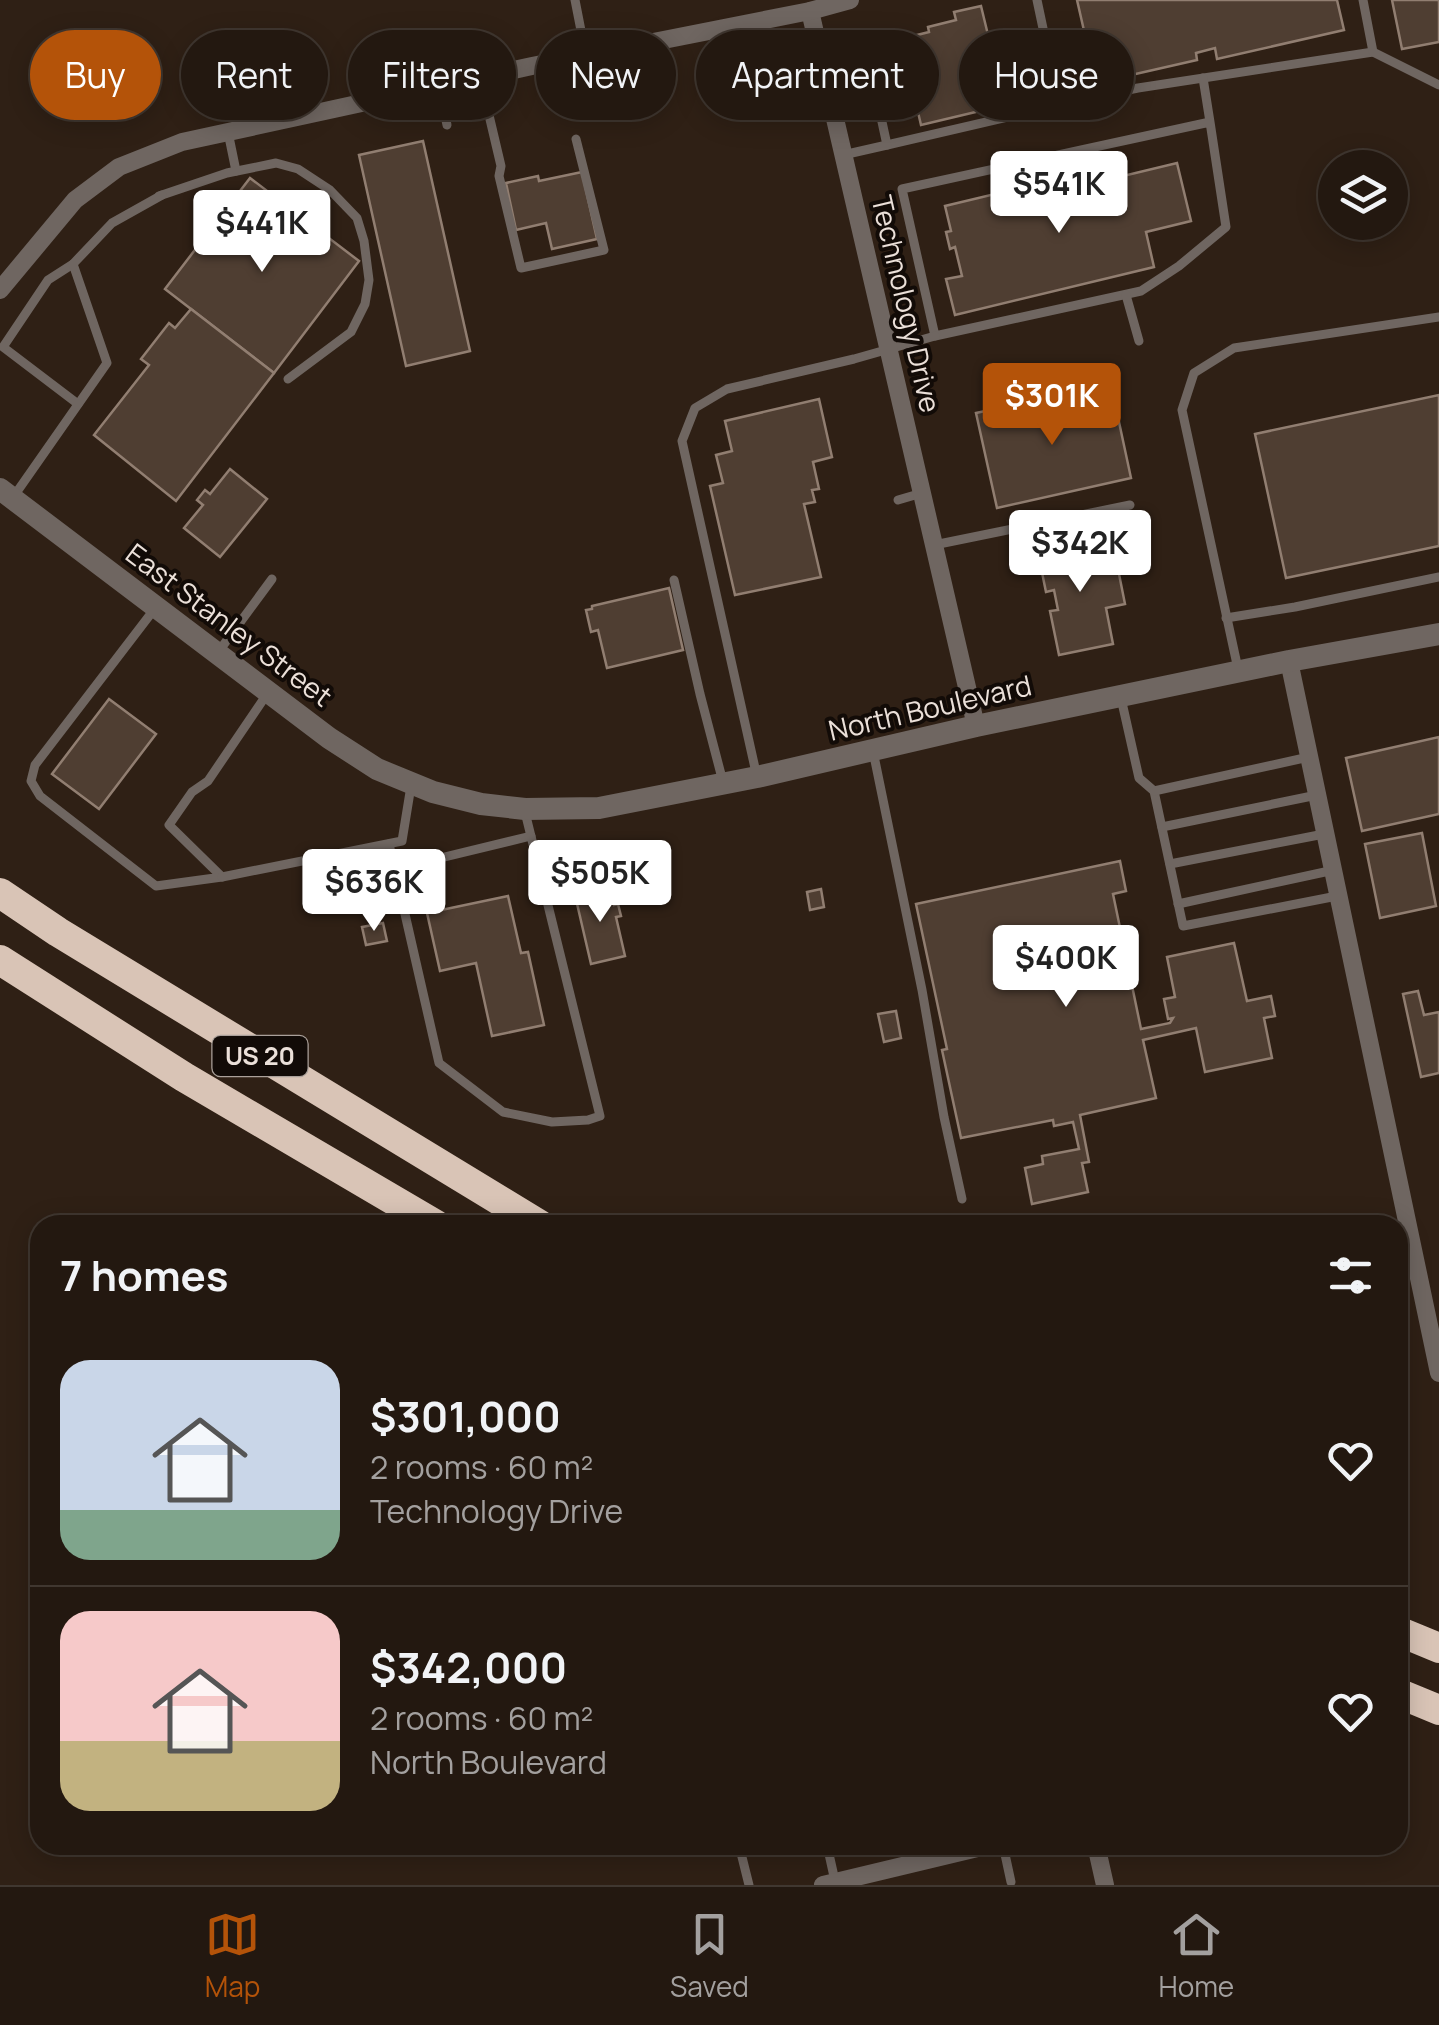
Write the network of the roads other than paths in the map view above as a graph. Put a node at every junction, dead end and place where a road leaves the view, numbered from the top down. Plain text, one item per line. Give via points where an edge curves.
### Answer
1 (575, 0) edge
2 (850, 0) edge
3 (1037, 0) edge
4 (1363, 0) edge
5 (814, 7) edge
6 (581, 30) edge
7 (676, 37) edge
8 (1373, 52) junction
9 (1203, 78) junction
10 (1439, 85) edge
11 (348, 106) edge
12 (446, 120) edge
13 (490, 120) edge
14 (882, 120) edge
15 (995, 120) edge
16 (1210, 122) junction
17 (447, 125) dead end
18 (228, 132) junction
19 (576, 139) dead end
20 (888, 145) junction
21 (843, 155) junction
22 (236, 171) junction
23 (73, 264) junction
24 (0, 290) edge
25 (1126, 295) junction
26 (1439, 316) edge
27 (935, 336) junction
28 (1139, 342) dead end
29 (888, 348) junction
30 (288, 378) dead end
31 (78, 404) junction
32 (6, 493) edge
33 (922, 494) junction
34 (898, 500) dead end
35 (1130, 506) dead end
36 (934, 545) junction
37 (1439, 578) edge
38 (272, 579) dead end
39 (674, 580) dead end
40 (156, 606) junction
41 (1226, 618) junction
42 (1439, 634) edge
43 (218, 653) junction
44 (1289, 661) junction
45 (1238, 672) junction
46 (268, 692) junction
47 (1121, 698) junction
48 (976, 726) junction
49 (873, 750) junction
50 (1310, 757) junction
51 (757, 778) junction
52 (723, 785) junction
53 (422, 788) junction
54 (1154, 790) junction
55 (1318, 796) junction
56 (525, 809) junction
57 (1162, 828) junction
58 (1326, 834) junction
59 (531, 836) junction
60 (389, 844) junction
61 (1170, 864) junction
62 (394, 869) junction
63 (1334, 870) junction
64 (222, 877) junction
65 (0, 893) edge
66 (1339, 895) junction
67 (1178, 904) junction
68 (0, 960) edge
69 (962, 1198) dead end
70 (419, 1215) edge
71 (524, 1215) edge
72 (1406, 1215) edge
73 (1408, 1225) edge
74 (1439, 1373) edge
75 (1408, 1635) edge
76 (1439, 1648) edge
77 (1408, 1697) edge
78 (1439, 1710) edge
79 (742, 1855) edge
80 (828, 1855) edge
81 (956, 1855) edge
82 (996, 1855) edge
83 (1098, 1855) edge
84 (878, 1878) edge
85 (1011, 1882) dead end
86 (829, 1884) edge
87 (749, 1885) edge
88 (1105, 1885) edge

1 - 6 lane
2 - 5 street
3 - 9 lane via 1059,104
4 - 8 lane
5 - 7 street
5 - 21 street, Technology Drive
8 - 9 lane
8 - 10 lane
9 - 16 lane
11 - 18 street
12 - 17 lane
13 - 19 lane via 521,268 604,250
14 - 20 lane
15 - 20 lane
16 - 25 lane via 1226,227 1141,292
16 - 27 lane via 902,189
18 - 22 lane
18 - 24 street via 119,167 75,200
20 - 21 lane
21 - 29 street, Technology Drive
22 - 23 lane via 163,195 112,223
22 - 30 lane via 276,163 298,169 357,218 364,241 369,280 352,332
23 - 31 lane via 106,363
23 - 31 lane via 48,280 4,347
25 - 27 lane
25 - 28 lane
26 - 41 lane via 1234,348 1194,373 1182,410
27 - 29 lane
29 - 33 street, Technology Drive
29 - 51 lane via 726,388 695,408 682,441
31 - 32 lane
32 - 40 street, East Stanley Street
33 - 34 lane
33 - 36 street, Technology Drive
35 - 36 lane
36 - 48 street, Technology Drive
37 - 41 lane
38 - 43 lane
39 - 52 lane
40 - 43 street, East Stanley Street
40 - 64 lane via 35,765 32,781 40,796 156,886
41 - 45 lane
42 - 44 street, North Boulevard
43 - 46 street, East Stanley Street
44 - 45 street, North Boulevard
44 - 50 street
45 - 47 street, North Boulevard
46 - 53 street, East Stanley Street via 328,738
46 - 64 lane via 208,781 169,825
47 - 48 street, North Boulevard
47 - 54 lane via 1139,778
48 - 49 street, North Boulevard
49 - 51 street, North Boulevard
49 - 69 lane
50 - 54 lane
50 - 55 street
51 - 52 street, North Boulevard
52 - 56 street, North Boulevard via 599,808
53 - 56 street, North Boulevard
53 - 60 lane via 402,841
54 - 57 lane
55 - 57 lane
55 - 58 street
56 - 59 lane
57 - 61 lane
58 - 61 lane
58 - 63 street
59 - 62 lane
59 - 62 lane via 600,1116 588,1120 552,1122 503,1112 439,1062
60 - 62 lane
60 - 64 lane
61 - 67 lane
63 - 66 street
63 - 67 lane
65 - 71 highway, US 20
66 - 67 lane via 1183,926
66 - 72 street
68 - 70 highway, US 20
73 - 74 street
75 - 76 highway
77 - 78 highway
79 - 87 lane
80 - 86 lane
81 - 84 street
82 - 85 lane
83 - 88 street
84 - 86 street

